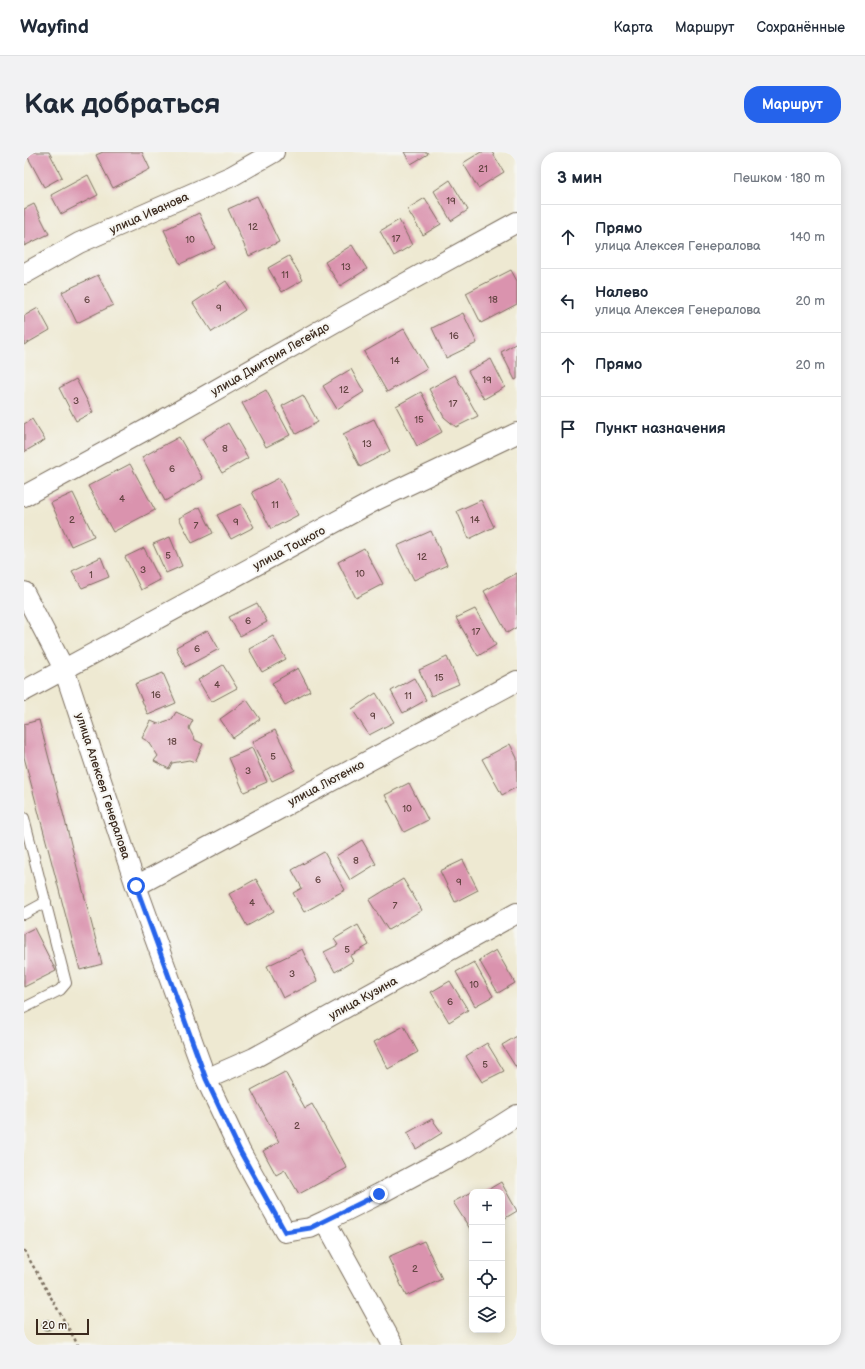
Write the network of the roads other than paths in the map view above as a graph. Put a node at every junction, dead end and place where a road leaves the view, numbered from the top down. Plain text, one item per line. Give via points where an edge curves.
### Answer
1 (274, 152) edge
2 (517, 222) edge
3 (24, 274) edge
4 (517, 433) edge
5 (24, 496) edge
6 (24, 592) edge
7 (64, 669) junction
8 (517, 681) edge
9 (24, 691) edge
10 (24, 818) edge
11 (136, 886) junction
12 (46, 902) junction
13 (517, 913) edge
14 (24, 914) edge
15 (24, 1008) edge
16 (206, 1079) junction
17 (517, 1115) edge
18 (324, 1221) junction
19 (393, 1345) edge

1 - 3 street, улица Иванова via 232,176 79,243
2 - 5 street, улица Дмитрия Легейдо
4 - 7 street, улица Тоцкого via 376,500
6 - 7 street, улица Алексея Генералова
7 - 9 street, улица Тоцкого
7 - 11 street, улица Алексея Генералова
8 - 11 street, улица Лютенко
10 - 12 lane
11 - 16 street, улица Алексея Генералова
12 - 14 lane
12 - 15 lane via 66,983 60,990
13 - 16 street, улица Кузина via 254,1058
16 - 18 street, улица Алексея Генералова via 240,1151 285,1232 310,1228
17 - 18 street via 465,1148
18 - 19 street

